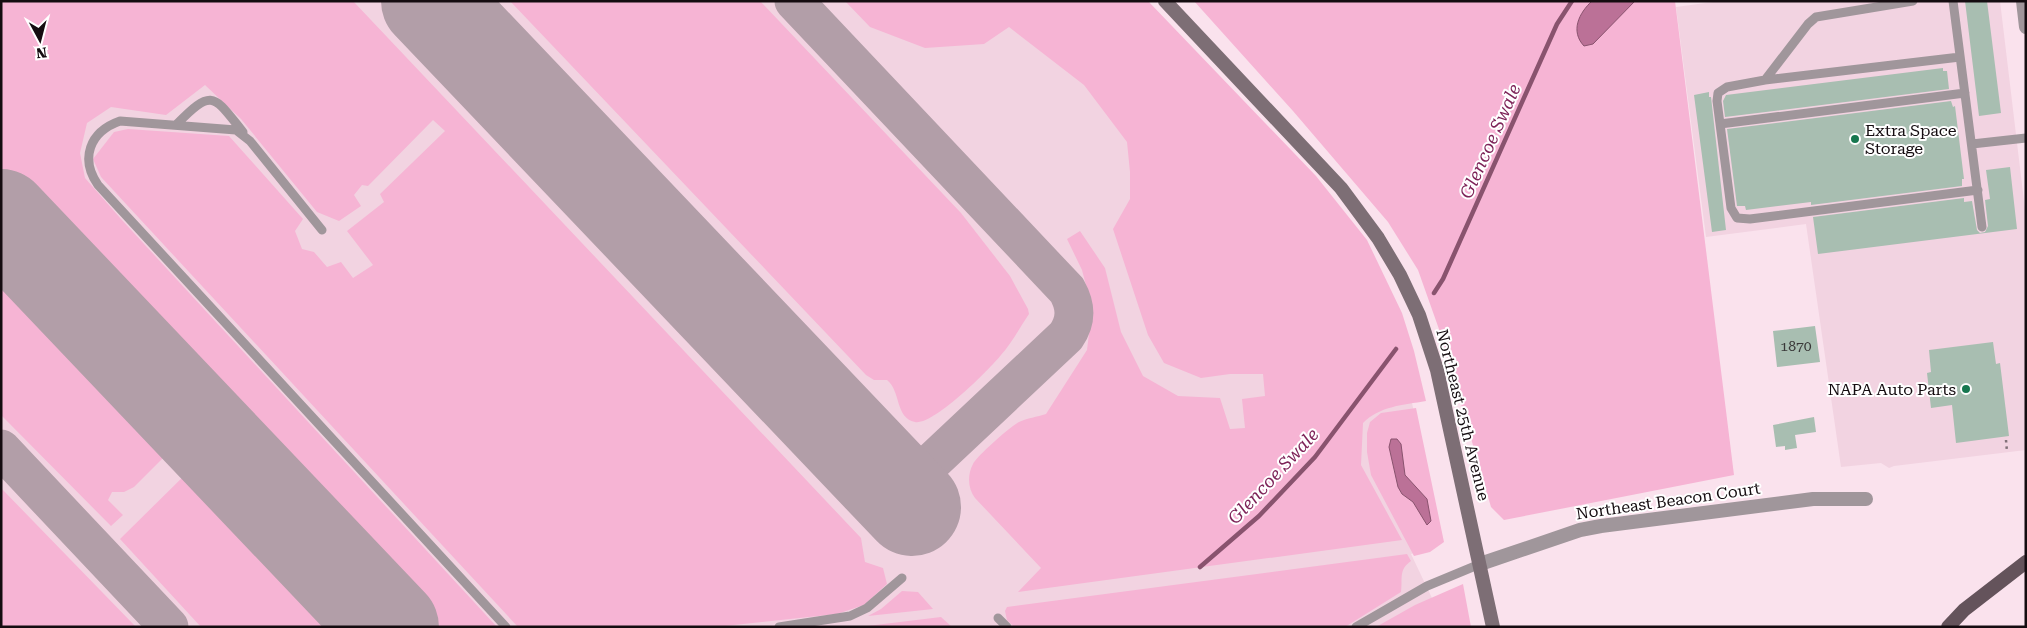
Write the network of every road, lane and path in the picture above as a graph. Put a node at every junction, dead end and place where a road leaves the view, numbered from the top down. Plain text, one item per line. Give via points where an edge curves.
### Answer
1 (1165, 1) edge
2 (1913, 1) edge
3 (1953, 1) edge
4 (2023, 1) edge
5 (2026, 27) edge
6 (1960, 57) junction
7 (1765, 80) junction
8 (1965, 93) junction
9 (178, 124) junction
10 (1720, 124) junction
11 (244, 134) junction
12 (2026, 138) edge
13 (1972, 144) junction
14 (1978, 190) junction
15 (1982, 227) dead end
16 (322, 230) dead end
17 (2006, 440) dead end
18 (2007, 452) dead end
19 (1866, 499) dead end
20 (2026, 562) edge
21 (1480, 564) junction
22 (902, 578) dead end
23 (998, 618) dead end
24 (506, 627) edge
25 (779, 627) edge
26 (1006, 627) edge
27 (1356, 627) edge
28 (1493, 627) edge
29 (1948, 627) edge

1 - 21 main road, Northeast 25th Avenue via 1341,188 1378,238 1400,275 1419,315 1437,370
2 - 7 lane via 1816,17
3 - 6 lane
4 - 5 street
6 - 7 lane
6 - 8 lane
7 - 10 lane via 1727,87 1718,93
8 - 10 lane
8 - 13 lane
9 - 11 lane via 228,128
9 - 11 lane via 195,106 212,99
9 - 24 lane via 120,121 108,125 99,132 88,153 92,176
10 - 14 lane via 1731,208 1737,218
11 - 16 lane
12 - 13 lane
13 - 14 lane
14 - 15 lane
17 - 18 path
19 - 21 street, Northeast Beacon Court via 1813,499 1601,526
20 - 29 main road
21 - 27 lane via 1427,586
21 - 28 main road, Northeast 25th Avenue
22 - 25 lane via 867,608 850,616
23 - 26 lane

